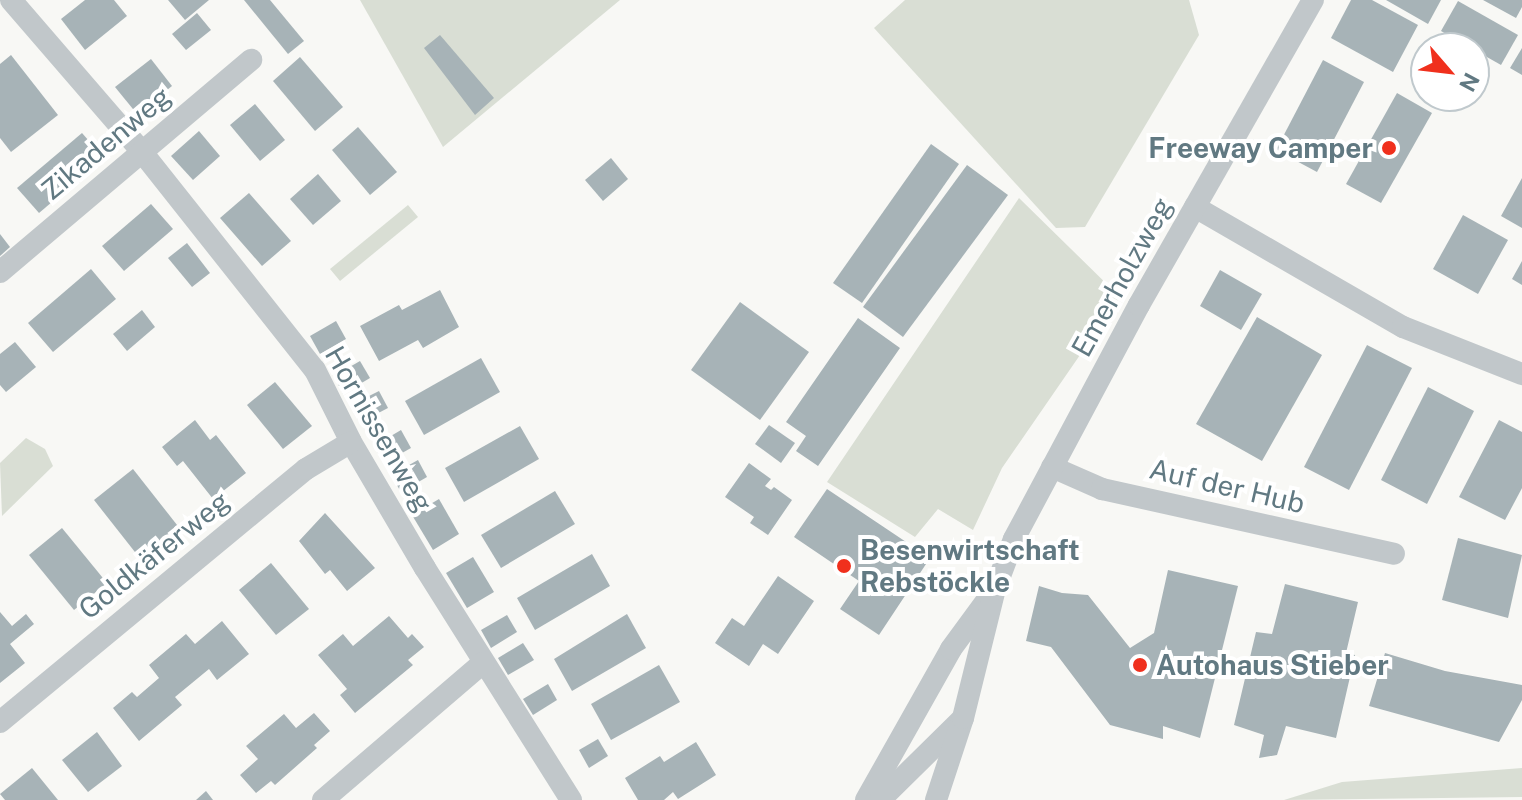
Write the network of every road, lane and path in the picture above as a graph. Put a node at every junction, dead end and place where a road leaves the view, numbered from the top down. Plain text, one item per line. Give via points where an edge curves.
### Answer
1 (11, 0) edge
2 (1313, 0) edge
3 (251, 60) dead end
4 (142, 152) junction
5 (1195, 207) junction
6 (0, 272) edge
7 (1522, 374) edge
8 (351, 442) junction
9 (1052, 467) junction
10 (1394, 554) dead end
11 (995, 589) junction
12 (483, 663) junction
13 (963, 718) junction
14 (0, 722) edge
15 (323, 800) edge
16 (571, 800) edge
17 (866, 800) edge
18 (880, 800) edge
19 (936, 800) edge

1 - 4 street, Hornissenweg
2 - 5 street, Emerholzweg
3 - 4 street, Zikadenweg
4 - 6 street, Zikadenweg
4 - 8 street, Hornissenweg via 315,370
5 - 7 street via 1403,327
5 - 9 street, Emerholzweg
8 - 12 street, Hornissenweg
8 - 14 street, Goldkäferweg via 306,469
9 - 10 street, Auf der Hub via 1102,489
9 - 11 street, Emerholzweg
11 - 13 street, Emerholzweg
11 - 17 street, Emerholzweg via 951,649
12 - 15 street
12 - 16 street, Hornissenweg
13 - 18 street
13 - 19 street, Emerholzweg

